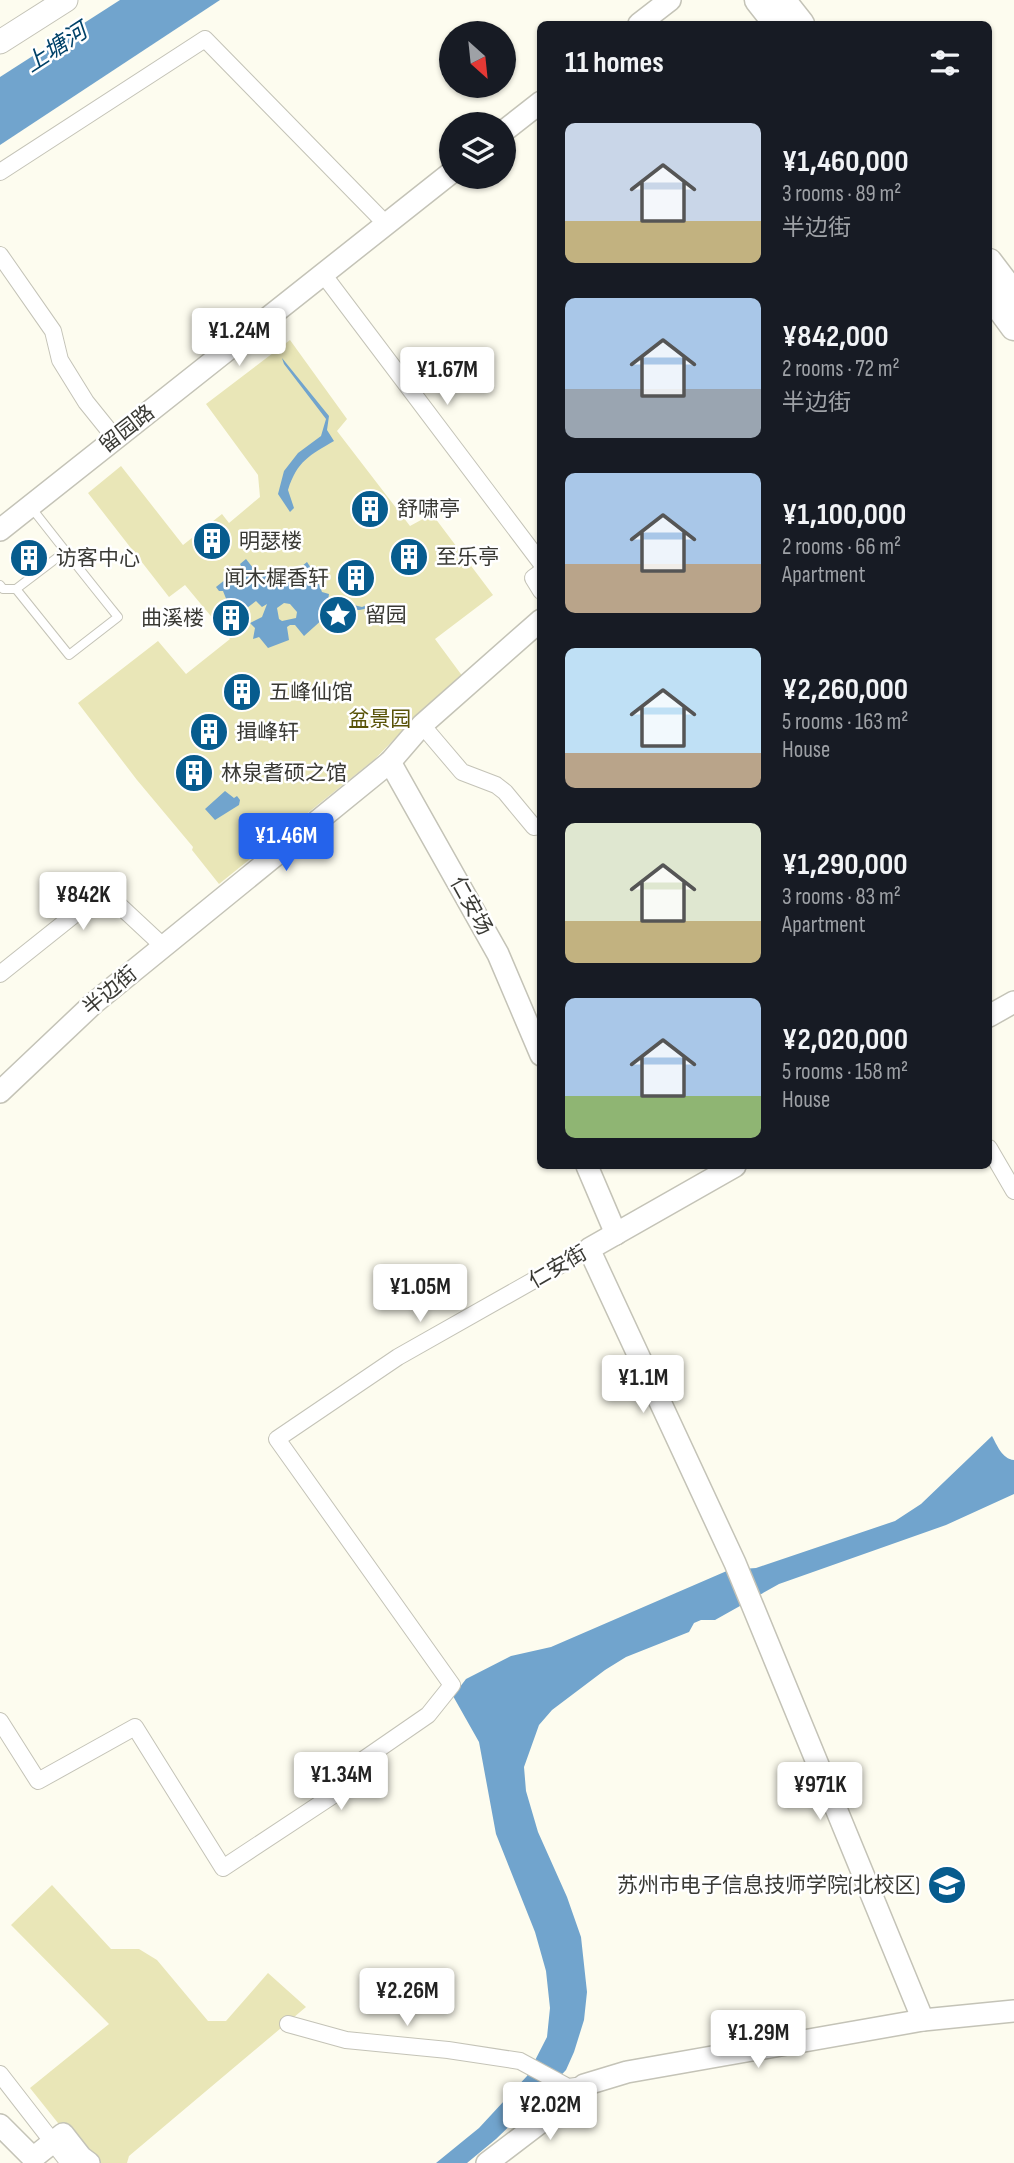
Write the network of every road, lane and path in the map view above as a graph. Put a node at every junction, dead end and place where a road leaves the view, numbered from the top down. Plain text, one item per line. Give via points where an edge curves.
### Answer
1 (66, 0) edge
2 (670, 0) edge
3 (758, 0) edge
4 (782, 0) edge
5 (643, 21) edge
6 (775, 21) edge
7 (799, 21) edge
8 (0, 41) edge
9 (537, 105) edge
10 (516, 122) edge
11 (0, 172) edge
12 (439, 183) edge
13 (386, 224) junction
14 (0, 256) edge
15 (992, 267) edge
16 (323, 274) junction
17 (1014, 295) edge
18 (992, 297) edge
19 (1014, 327) edge
20 (115, 438) junction
21 (30, 506) junction
22 (0, 530) edge
23 (66, 551) junction
24 (537, 558) edge
25 (0, 584) edge
26 (16, 589) junction
27 (537, 624) edge
28 (422, 725) junction
29 (390, 762) junction
30 (534, 827) dead end
31 (163, 946) junction
32 (0, 974) edge
33 (1014, 1002) edge
34 (992, 1014) edge
35 (537, 1046) edge
36 (0, 1091) edge
37 (992, 1153) edge
38 (588, 1169) edge
39 (730, 1169) edge
40 (1014, 1191) edge
41 (616, 1234) junction
42 (589, 1249) junction
43 (0, 1721) edge
44 (1014, 2011) edge
45 (923, 2020) junction
46 (288, 2024) dead end
47 (0, 2074) edge
48 (576, 2086) junction
49 (0, 2125) edge
50 (33, 2160) edge
51 (69, 2163) edge
52 (89, 2163) edge
53 (487, 2163) edge

1 - 8 main road
2 - 5 street
3 - 6 main road
4 - 7 main road
9 - 10 street
11 - 13 street via 205,39
12 - 13 street, 留园路
13 - 16 street, 留园路
14 - 20 street via 53,331 60,359 86,402
15 - 17 main road
16 - 20 street, 留园路
16 - 24 street
18 - 19 main road
20 - 21 street, 留园路
21 - 22 street, 留园路
21 - 23 lane
23 - 26 lane
23 - 26 lane via 118,617 69,655
25 - 26 lane via 3,589
27 - 28 street, 半边街
28 - 29 street, 半边街
28 - 30 street via 462,772 496,785
29 - 31 street, 半边街
29 - 35 street, 仁安场 via 498,954
31 - 32 street via 104,891
31 - 36 street, 半边街
33 - 34 street
37 - 40 street
38 - 41 street
39 - 41 street, 仁安街
41 - 42 street, 仁安街
42 - 43 street, 仁安街 via 398,1357 277,1439 452,1685 428,1715 328,1784 332,1796 223,1868 135,1727 38,1781
42 - 45 street via 736,1563
44 - 45 street
45 - 48 street via 627,2072
46 - 48 street via 346,2040 520,2062
47 - 51 street
48 - 53 street
49 - 50 street
50 - 52 street via 63,2134

